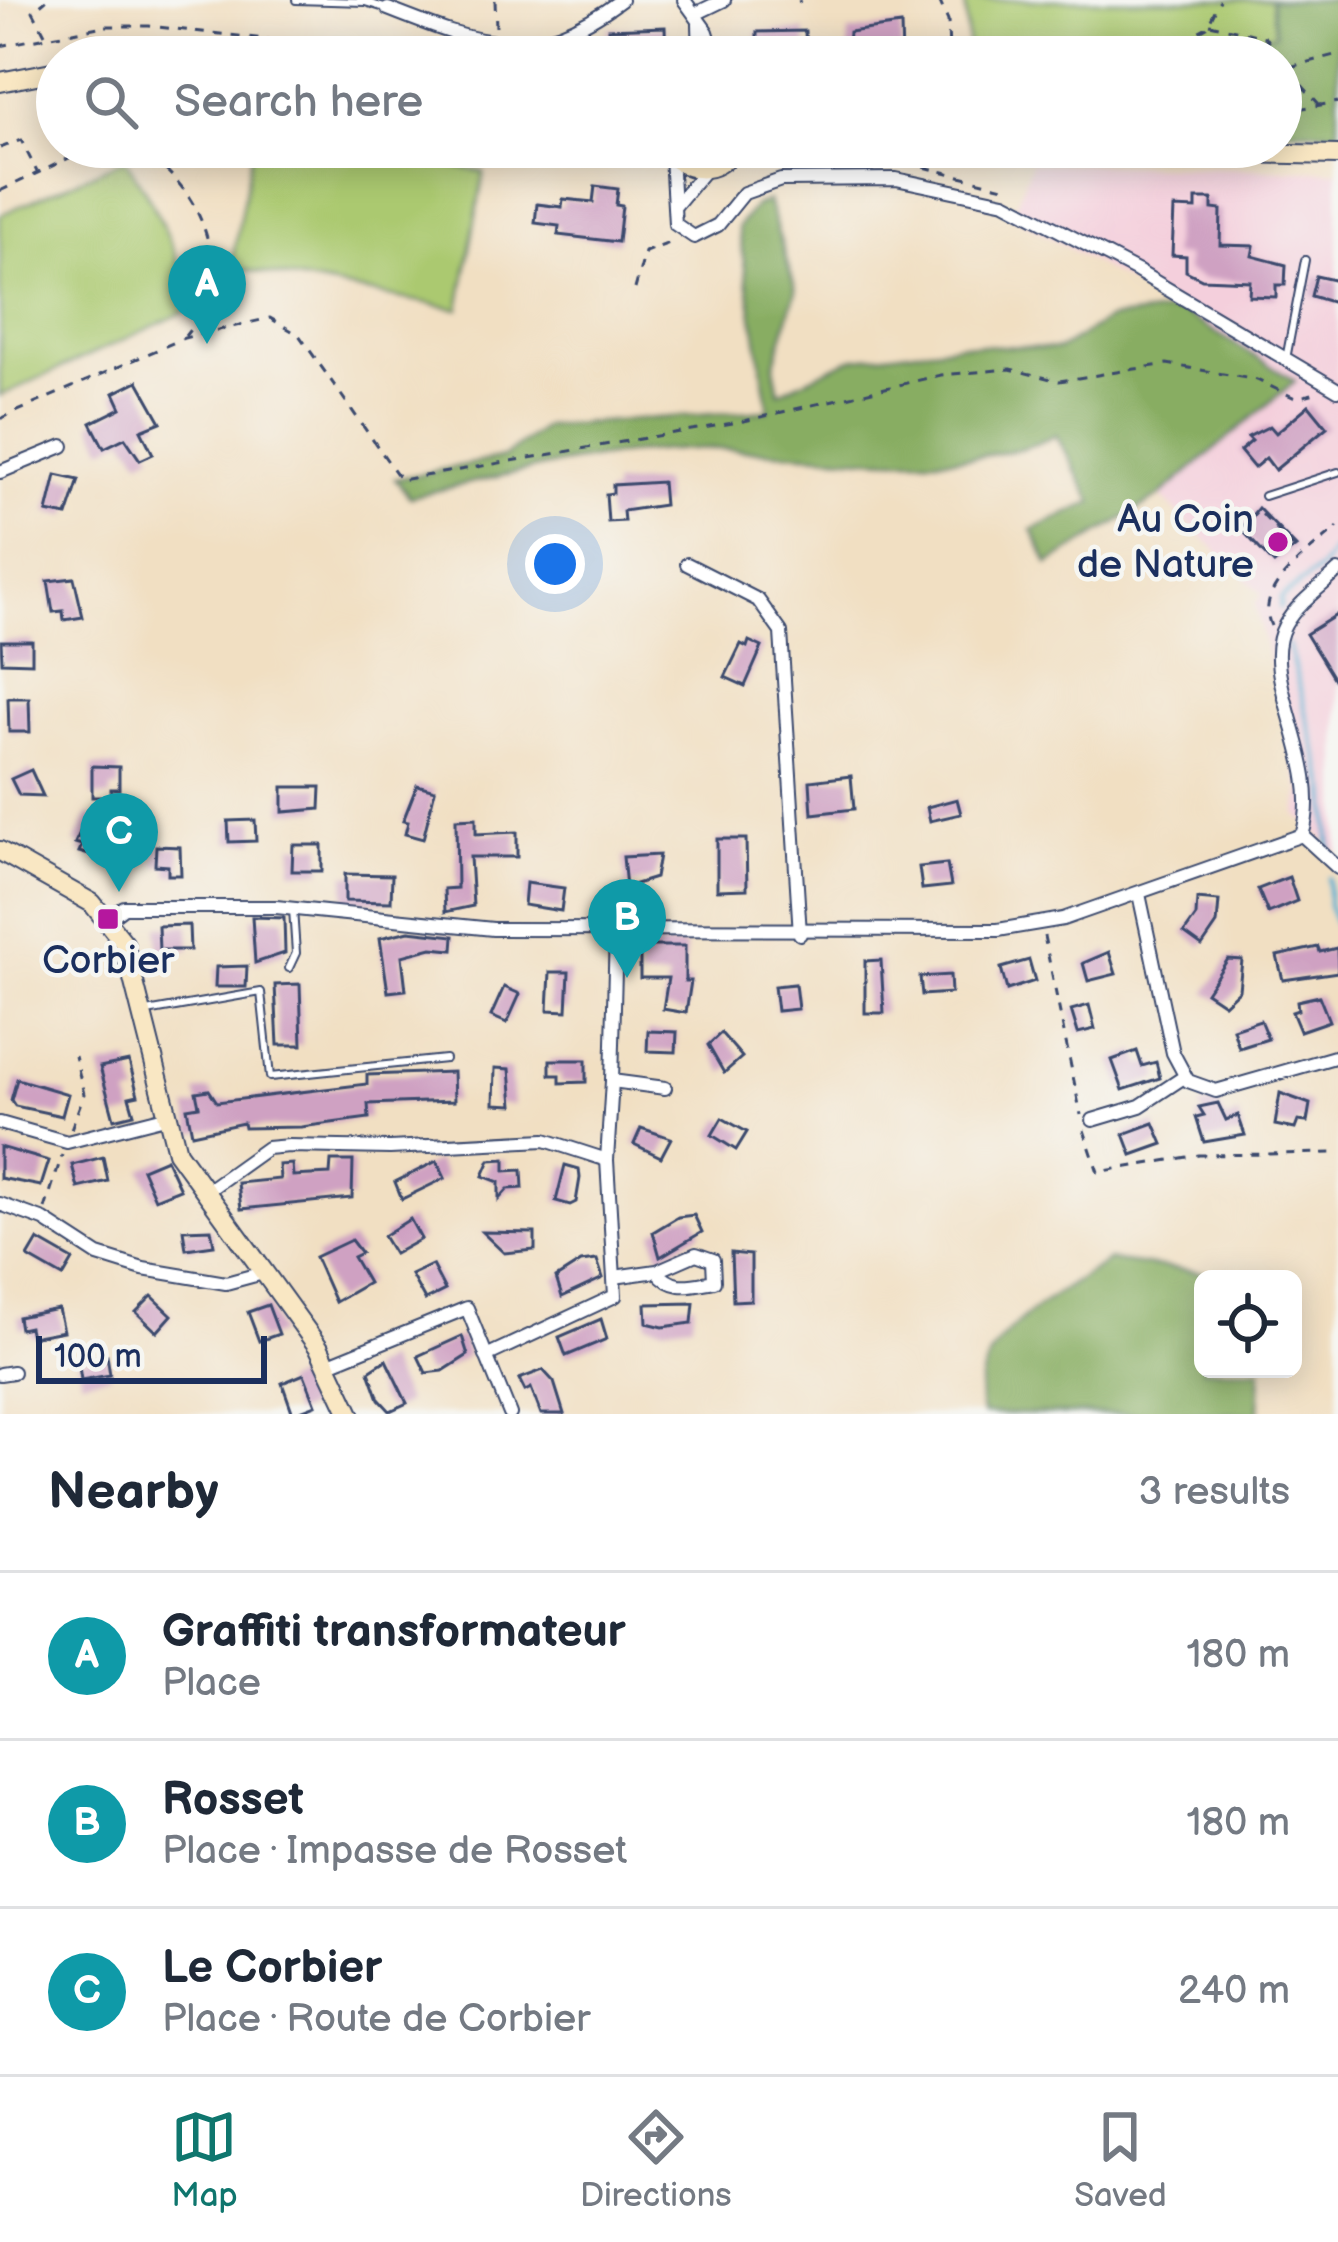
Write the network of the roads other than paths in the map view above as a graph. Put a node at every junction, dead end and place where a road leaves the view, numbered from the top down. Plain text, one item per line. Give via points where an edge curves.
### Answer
1 (296, 0) edge
2 (621, 0) edge
3 (684, 0) edge
4 (724, 0) edge
5 (388, 9) joint
6 (697, 18) junction
7 (457, 36) edge
8 (545, 36) edge
9 (698, 36) edge
10 (705, 36) edge
11 (36, 75) edge
12 (0, 82) edge
13 (1302, 154) edge
14 (1338, 155) edge
15 (670, 168) edge
16 (690, 168) edge
17 (706, 169) joint
18 (675, 206) junction
19 (1305, 260) dead end
20 (1286, 359) junction
21 (1338, 390) edge
22 (63, 446) dead end
23 (0, 472) edge
24 (1338, 472) edge
25 (1264, 496) dead end
26 (687, 564) dead end
27 (1338, 572) edge
28 (1302, 835) junction
29 (0, 851) edge
30 (1338, 868) edge
31 (1138, 893) junction
32 (293, 909) junction
33 (108, 919) junction
34 (616, 932) junction
35 (800, 934) junction
36 (289, 968) dead end
37 (143, 1013) junction
38 (1338, 1056) edge
39 (446, 1059) dead end
40 (1184, 1077) junction
41 (612, 1081) junction
42 (665, 1088) dead end
43 (165, 1117) junction
44 (1094, 1120) dead end
45 (0, 1123) edge
46 (607, 1160) junction
47 (203, 1193) junction
48 (0, 1204) edge
49 (657, 1271) dead end
50 (263, 1273) junction
51 (614, 1277) junction
52 (487, 1356) junction
53 (329, 1364) junction
54 (350, 1414) edge
55 (510, 1414) edge

1 - 5 lane
2 - 8 street
3 - 6 street
4 - 6 street
5 - 7 street
6 - 9 street
6 - 10 street
11 - 12 main road
13 - 14 main road
15 - 18 street
16 - 17 main road
17 - 18 street
18 - 20 street via 675,224 686,233 710,232 757,185 856,176 1026,210
19 - 20 lane
20 - 21 street
22 - 23 street
24 - 25 lane
26 - 35 street via 758,600 781,632
27 - 28 street via 1281,633 1279,668 1308,775 1311,808
28 - 30 street
28 - 31 street
29 - 33 main road via 77,892
31 - 35 street via 998,931
31 - 40 street
32 - 33 street via 124,907
32 - 34 street
32 - 36 lane
33 - 37 main road via 132,963
34 - 35 street
34 - 41 street
37 - 39 lane via 262,992 270,1077
37 - 43 main road
38 - 40 street via 1216,1091
40 - 44 street via 1140,1106
41 - 42 street
41 - 46 street
43 - 45 street via 67,1142
43 - 47 main road
46 - 47 street via 545,1140 267,1148
46 - 51 street
47 - 50 main road
48 - 50 street via 44,1220 98,1256 143,1269 226,1282
49 - 51 street
50 - 53 main road
51 - 52 street via 615,1296
52 - 53 street via 467,1308
52 - 55 street
53 - 54 main road

